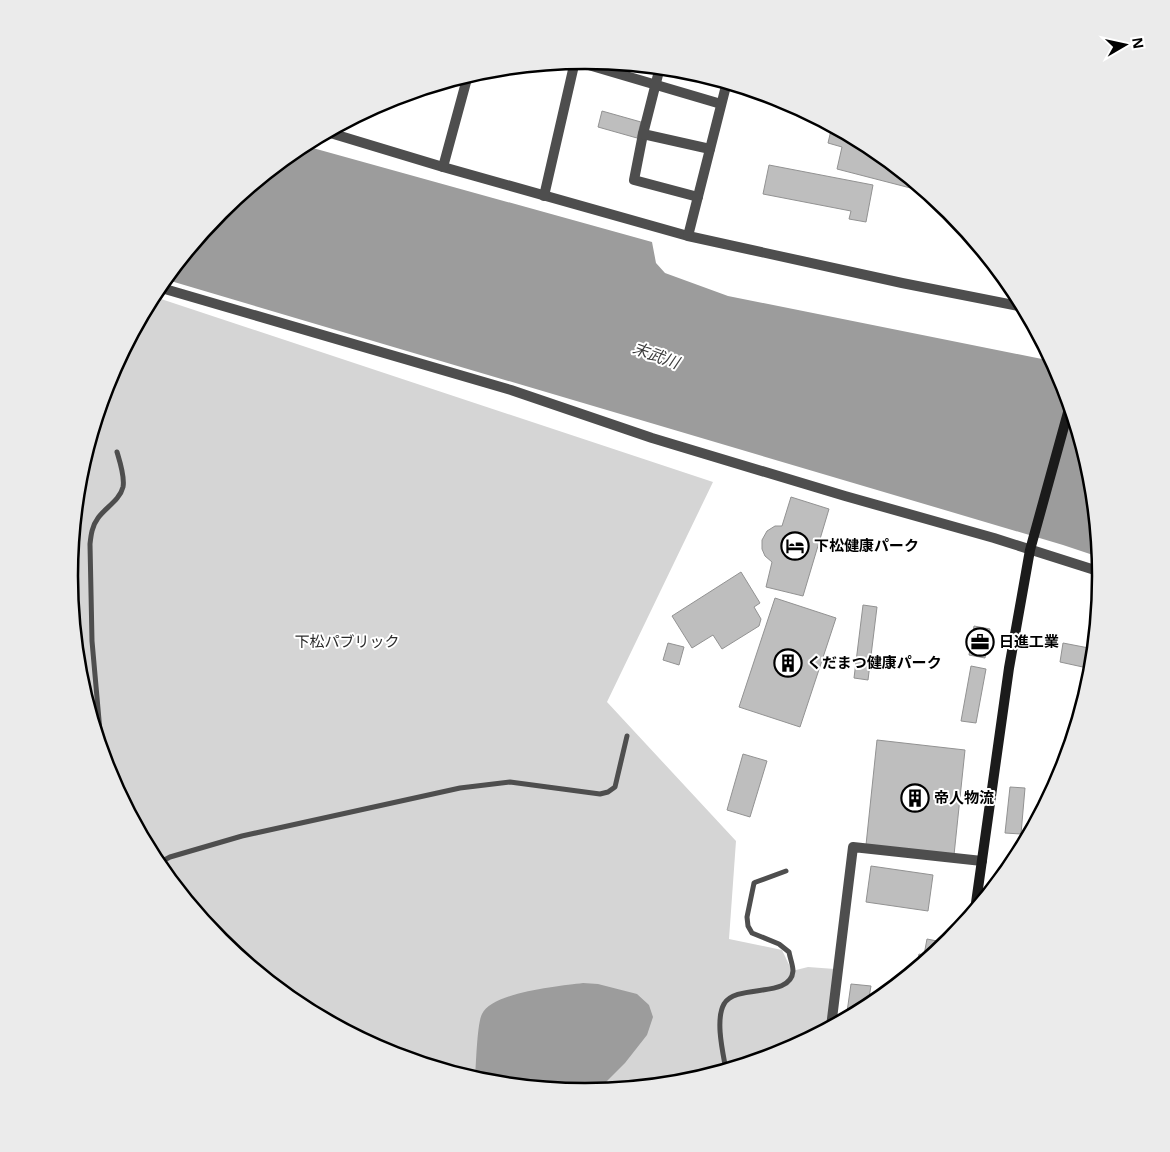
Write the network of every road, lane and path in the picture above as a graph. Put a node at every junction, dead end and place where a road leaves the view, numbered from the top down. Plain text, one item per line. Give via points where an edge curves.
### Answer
1 (573, 69) edge
2 (604, 70) edge
3 (658, 74) edge
4 (466, 83) edge
5 (656, 85) junction
6 (724, 89) edge
7 (721, 104) junction
8 (643, 134) junction
9 (335, 135) edge
10 (710, 149) junction
11 (443, 168) junction
12 (544, 196) junction
13 (698, 196) junction
14 (688, 236) junction
15 (166, 289) edge
16 (1014, 305) edge
17 (1066, 418) edge
18 (117, 452) dead end
19 (1030, 550) junction
20 (1092, 569) edge
21 (99, 720) edge
22 (627, 736) dead end
23 (164, 860) edge
24 (982, 861) junction
25 (786, 871) dead end
26 (978, 896) edge
27 (832, 1019) edge
28 (725, 1063) edge

1 - 12 street
2 - 5 street
3 - 5 street
4 - 11 street
5 - 7 street
5 - 8 street
6 - 7 street
7 - 10 street
8 - 10 street
8 - 13 street via 634,180
9 - 11 street
10 - 13 street
11 - 12 street
12 - 14 street
13 - 14 street
14 - 16 street
15 - 19 street via 502,387 652,438
17 - 19 main road
18 - 21 lane via 123,488 96,520 90,544 92,642
19 - 20 street
19 - 24 main road via 1009,668
22 - 23 lane via 615,787 608,792 600,794 510,782 460,788 242,836
24 - 26 main road
24 - 27 street via 853,847
25 - 28 lane via 756,882 747,917 752,933 779,944 789,952 793,973 782,986 730,997 721,1013

